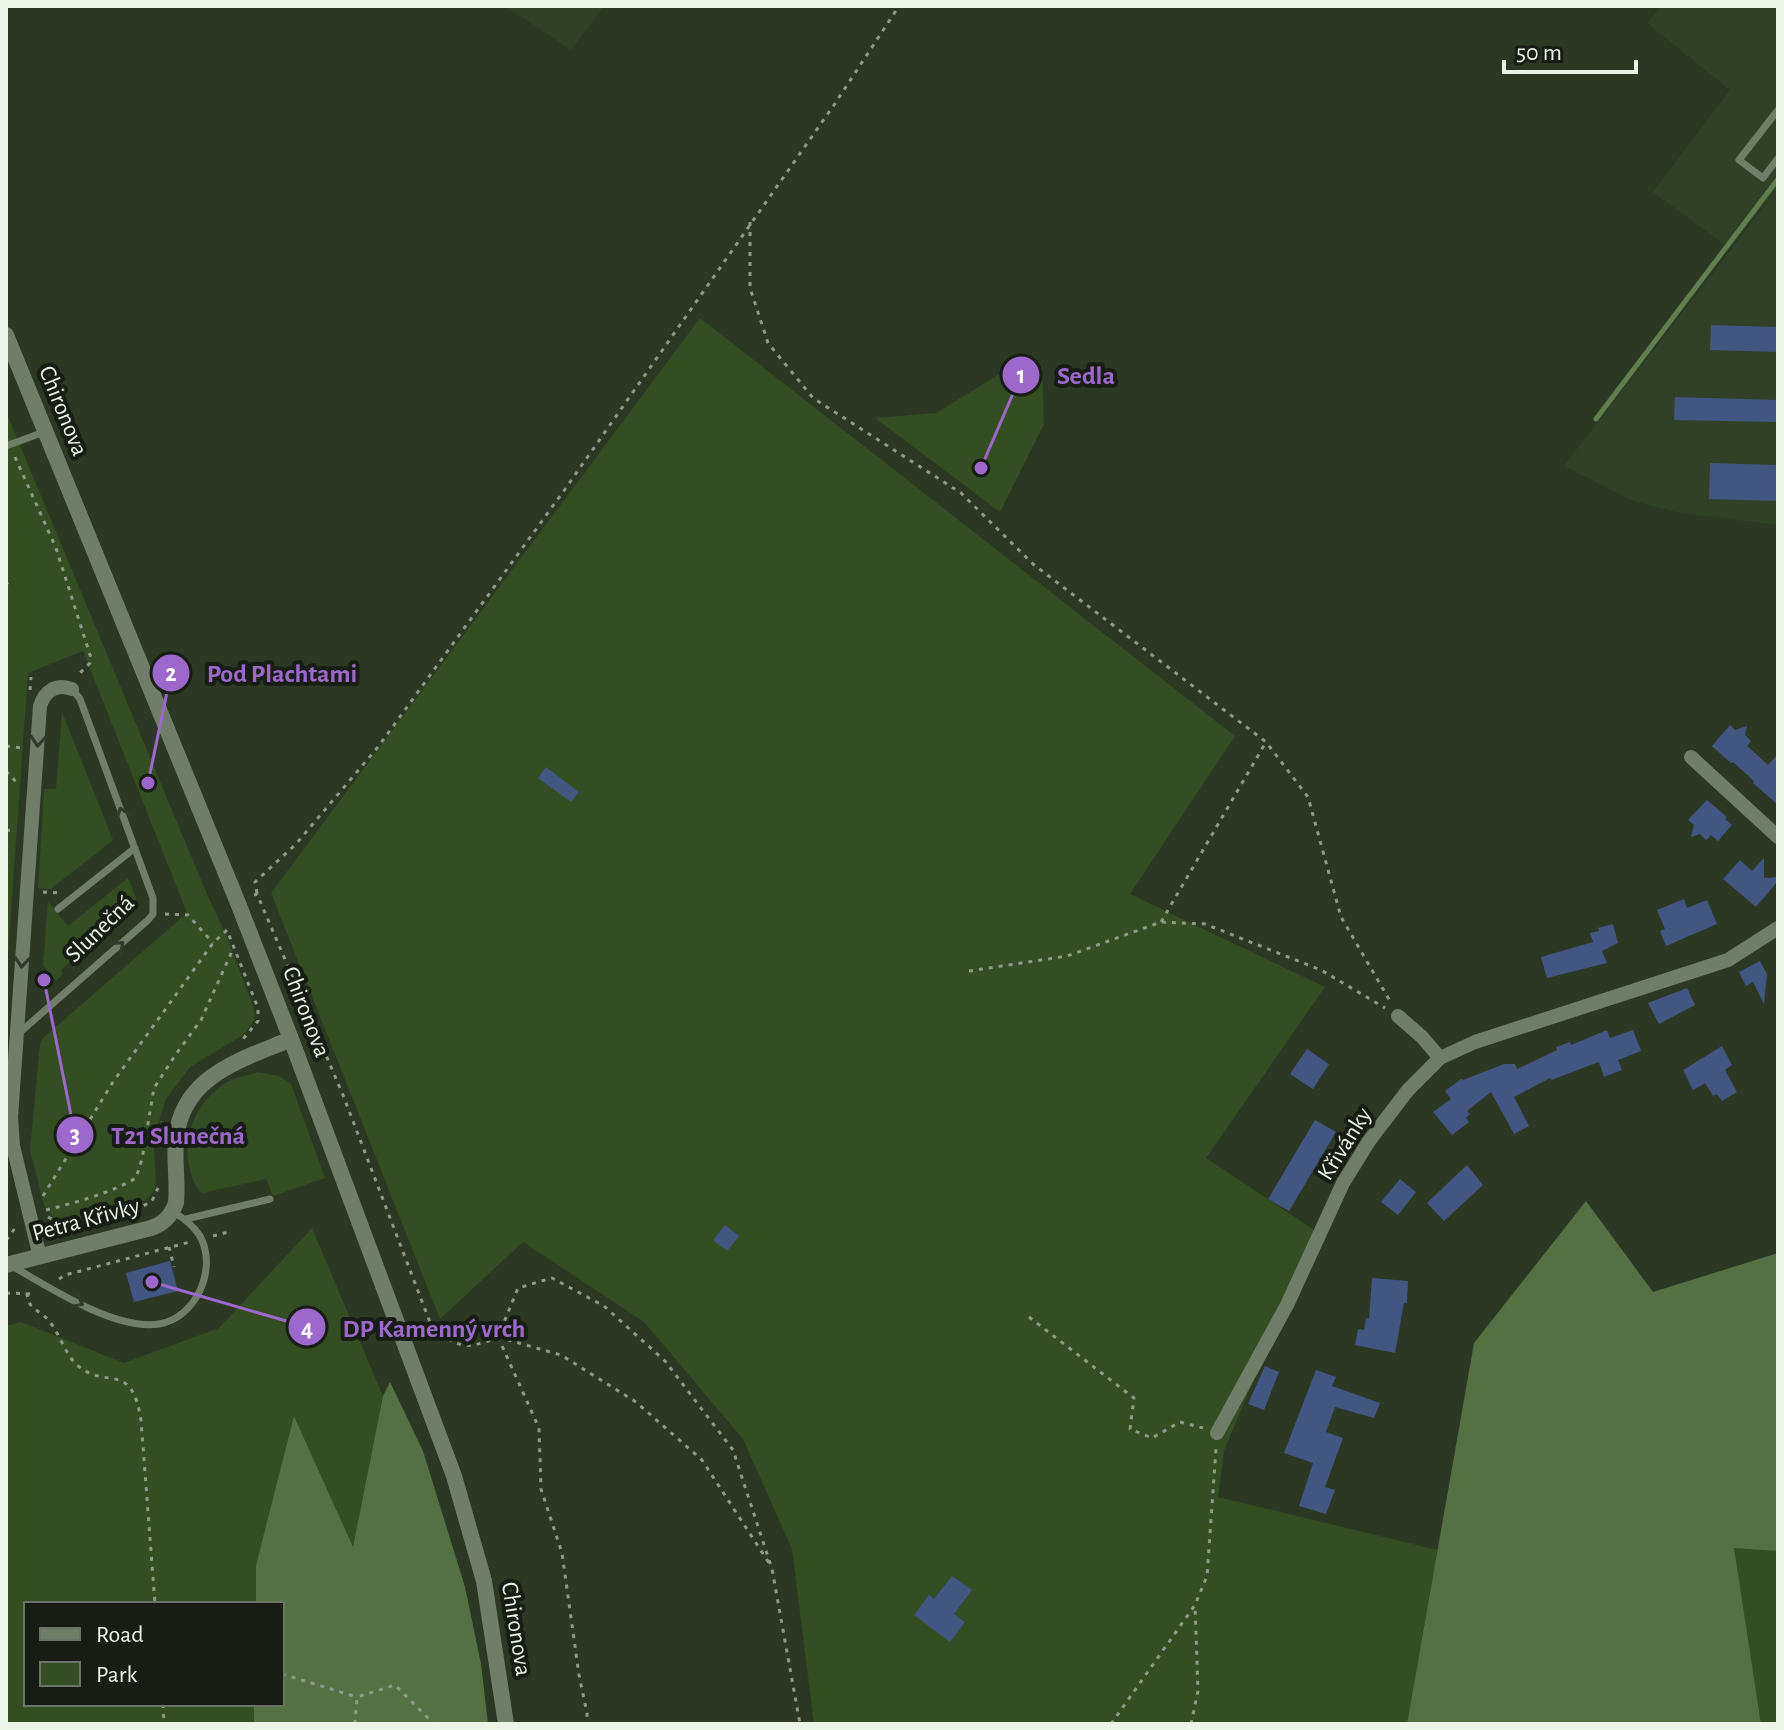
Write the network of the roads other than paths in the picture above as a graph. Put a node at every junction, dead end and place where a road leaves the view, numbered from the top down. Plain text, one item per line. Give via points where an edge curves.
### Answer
1 (1778, 110) edge
2 (1778, 158) edge
3 (6, 335) edge
4 (46, 431) junction
5 (8, 445) edge
6 (72, 689) joint
7 (1691, 757) dead end
8 (1778, 837) edge
9 (135, 848) junction
10 (58, 909) dead end
11 (1778, 928) edge
12 (1398, 1016) road end
13 (18, 1034) junction
14 (291, 1039) junction
15 (1440, 1058) junction
16 (270, 1199) dead end
17 (179, 1216) junction
18 (40, 1257) junction
19 (8, 1265) edge
20 (1217, 1433) road end
21 (506, 1724) edge

1 - 2 lane via 1739,160 1763,178
3 - 4 street, Chironova
4 - 5 lane
4 - 14 street, Chironova
9 -> 6 lane, Slunečná
6 -> 13 street, Slunečná via 53,687 40,706
7 - 8 street
9 - 10 lane
13 -> 9 lane, Slunečná via 153,914 153,898
11 - 15 street, Křivánky via 1728,960
12 - 15 street
13 - 18 street, Slunečná via 11,1133
14 - 17 street via 216,1073 190,1099 177,1128
14 - 21 street, Chironova via 454,1476 484,1581
15 - 20 street, Křivánky via 1408,1090 1343,1183 1287,1305
16 - 17 lane, Petra Křivky
17 - 18 street, Petra Křivky via 156,1227
19 -> 17 lane via 114,1318 159,1324 186,1310 204,1280 201,1239
18 - 19 street, Petra Křivky

